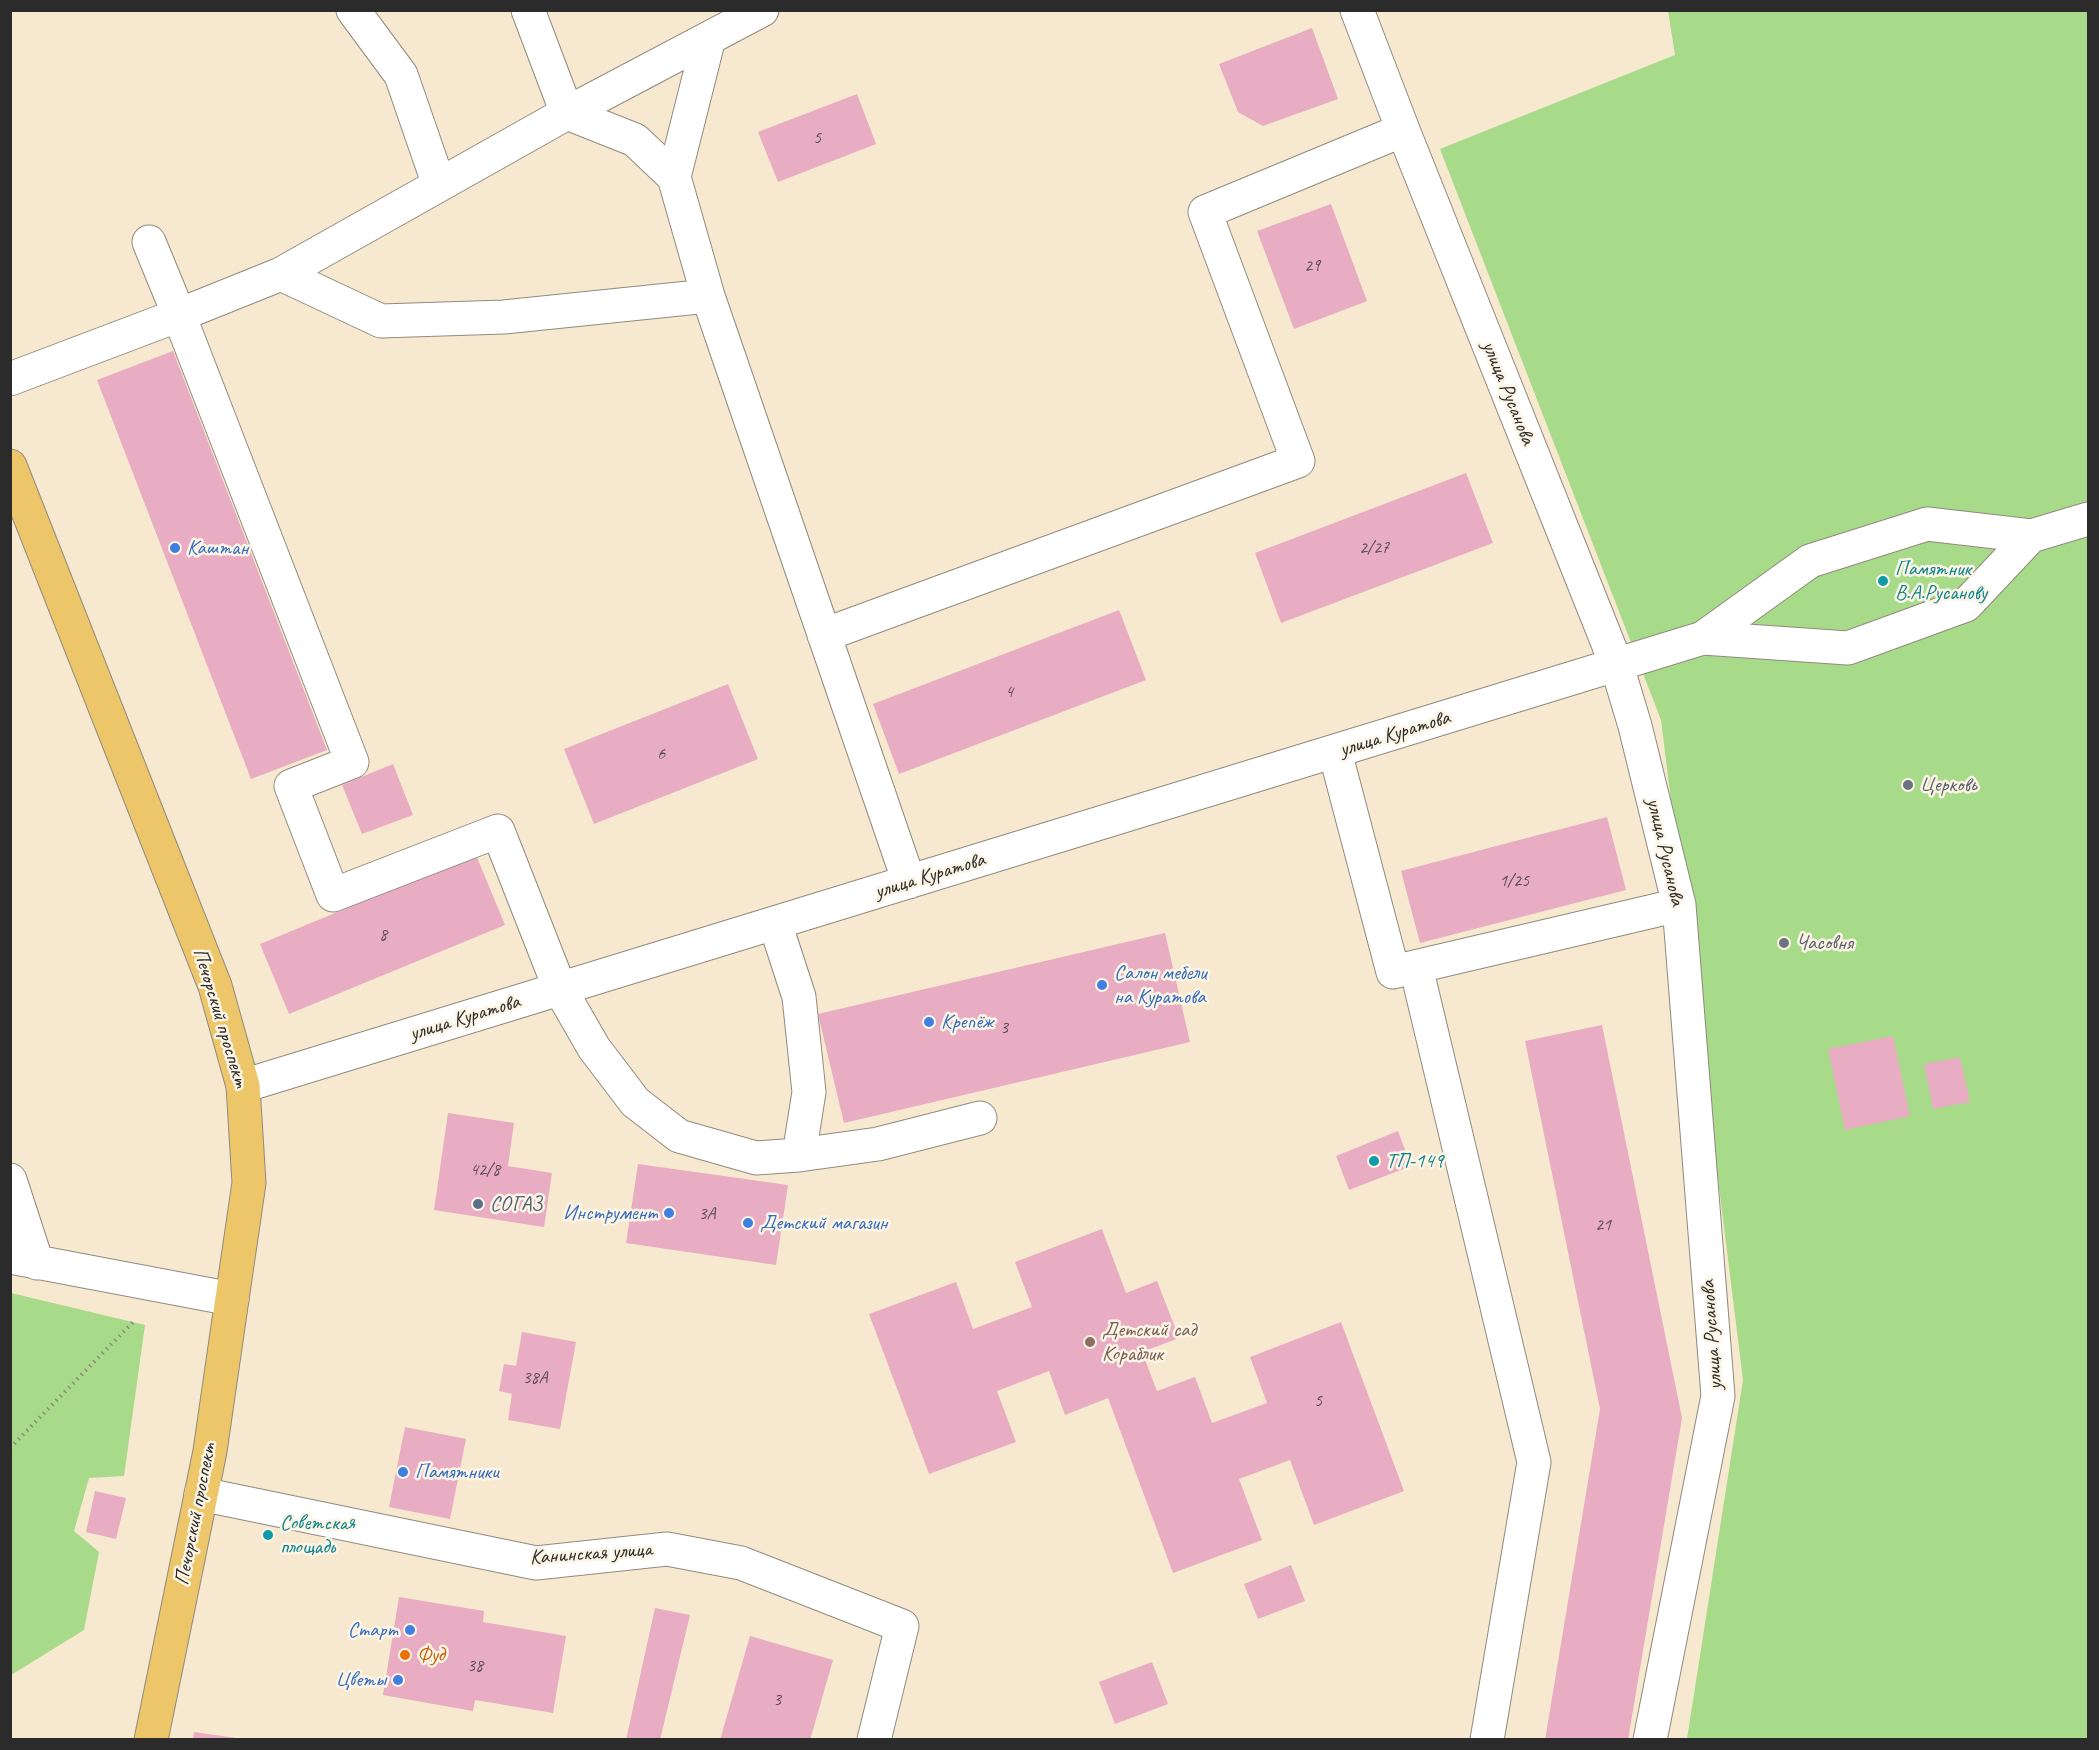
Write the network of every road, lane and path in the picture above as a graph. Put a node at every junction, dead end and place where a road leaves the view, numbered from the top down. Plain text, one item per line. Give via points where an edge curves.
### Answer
1 (353, 10) edge
2 (528, 10) edge
3 (762, 10) edge
4 (1357, 10) edge
5 (709, 38) junction
6 (567, 113) junction
7 (1403, 130) junction
8 (674, 177) junction
9 (439, 185) junction
10 (149, 242) dead end
11 (280, 274) junction
12 (708, 296) junction
13 (179, 315) junction
14 (10, 379) edge
15 (10, 466) edge
16 (2088, 519) edge
17 (2031, 536) junction
18 (824, 635) junction
19 (1703, 638) junction
20 (1617, 666) junction
21 (1335, 752) junction
22 (909, 882) junction
23 (1679, 904) junction
24 (775, 923) junction
25 (1416, 967) junction
26 (560, 989) junction
27 (243, 1086) junction
28 (980, 1118) dead end
29 (799, 1155) junction
30 (10, 1180) edge
31 (24, 1260) edge
32 (166, 1288) junction
33 (232, 1299) junction
34 (10, 1448) edge
35 (201, 1494) junction
36 (150, 1740) edge
37 (874, 1740) edge
38 (1487, 1740) edge
39 (1650, 1740) edge

1 - 9 street via 401,75
2 - 6 street
3 - 5 street
4 - 7 street, улица Русанова
5 - 6 street
5 - 8 street
6 - 8 street via 635,140
6 - 9 street
7 - 18 street via 1205,212 1298,461
7 - 20 street, улица Русанова
8 - 12 street
9 - 11 street
10 - 13 street
11 - 12 street via 381,321 504,317
11 - 13 street
12 - 18 street
13 - 14 street
13 - 26 street via 352,762 291,786 333,895 498,831
15 - 27 main road, Печорский проспект via 215,986
16 - 17 street
17 - 19 street via 1927,524 1810,561
17 - 19 street via 1966,605 1848,648
18 - 22 street
19 - 20 street, улица Куратова
20 - 21 street, улица Куратова
20 - 23 street, улица Русанова
21 - 22 street, улица Куратова
21 - 25 street via 1393,972
22 - 24 street, улица Куратова
23 - 25 street
23 - 39 street, улица Русанова via 1718,1396
24 - 26 street, улица Куратова
24 - 29 street via 799,997 809,1092
25 - 38 street via 1534,1462
26 - 27 street, улица Куратова
26 - 29 street via 594,1048 635,1102 679,1136 756,1158
27 - 33 main road, Печорский проспект via 249,1183
28 - 29 street via 878,1144
30 - 31 street
31 - 32 street
32 - 33 street
32 - 34 path
33 - 35 main road, Печорский проспект
35 - 36 main road, Печорский проспект
35 - 37 street, Канинская улица via 536,1563 667,1549 741,1563 902,1626

